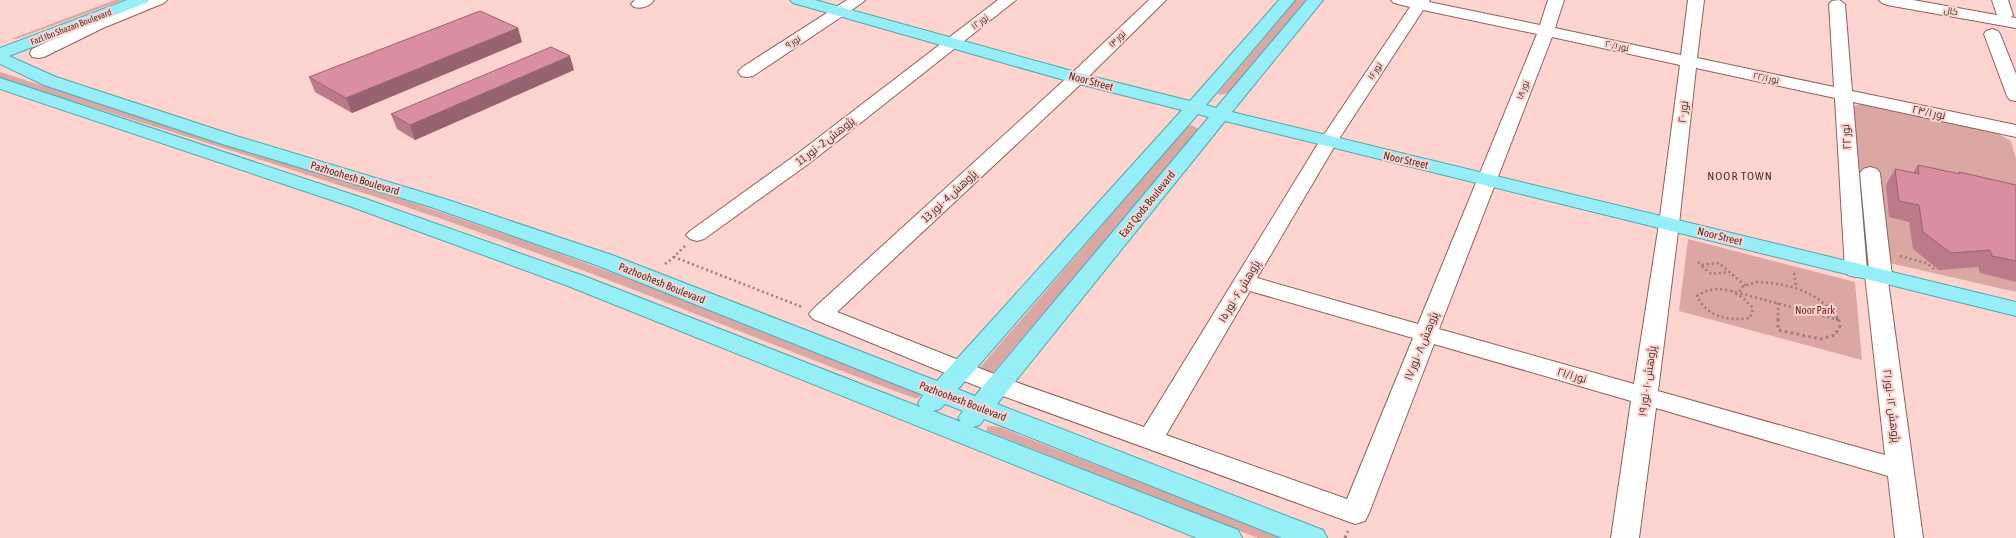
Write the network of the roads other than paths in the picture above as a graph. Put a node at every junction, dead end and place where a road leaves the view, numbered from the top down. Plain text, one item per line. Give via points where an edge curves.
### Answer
1 (104, 0) edge
2 (141, 0) edge
3 (159, 0) edge
4 (798, 0) edge
5 (857, 0) edge
6 (1008, 0) edge
7 (1158, 0) edge
8 (1287, 0) edge
9 (1315, 0) edge
10 (1399, 0) edge
11 (1556, 0) edge
12 (1696, 0) edge
13 (1887, 0) edge
14 (1919, 0) edge
15 (2000, 0) edge
16 (1421, 2) edge
17 (1837, 4) dead end
18 (839, 12) junction
19 (94, 18) junction
20 (2012, 18) edge
21 (1546, 31) junction
22 (1992, 34) dead end
23 (951, 44) junction
24 (2, 49) edge
25 (38, 53) junction
26 (1689, 61) junction
27 (747, 72) dead end
28 (1077, 78) junction
29 (50, 81) junction
30 (0, 83) edge
31 (1843, 94) junction
32 (2016, 96) edge
33 (1194, 108) junction
34 (1220, 115) junction
35 (2016, 131) edge
36 (1328, 142) junction
37 (1870, 173) dead end
38 (1488, 179) junction
39 (1669, 224) junction
40 (697, 235) road end
41 (1873, 268) junction
42 (1245, 282) junction
43 (2016, 309) edge
44 (1426, 334) junction
45 (961, 370) junction
46 (998, 385) junction
47 (940, 392) junction
48 (1645, 396) junction
49 (980, 407) junction
50 (920, 416) junction
51 (959, 433) junction
52 (1150, 439) junction
53 (1900, 469) junction
54 (1228, 538) edge
55 (1313, 538) edge
56 (1625, 538) edge
57 (1909, 538) edge

1 - 24 main road, Fazl Ibn Shazan Boulevard
2 - 19 main road, Fazl Ibn Shazan Boulevard
3 - 25 street via 70,35
4 - 18 main road, Noor Street
5 - 18 street, نور ۹
6 - 23 street, نور ۱۲
7 - 28 street, نور ۱۴
8 - 33 main road
9 - 34 main road, East Qods Boulevard
10 - 16 street, نور ۲۰/۱
11 - 21 street, نور ۱۸
12 - 26 street, نور ۲۰
13 - 20 street, کال
14 - 20 street, کال
15 - 20 street
16 - 21 street, نور ۲۰/۱
16 - 36 street, نور ۱۶
17 - 31 street, نور ۲۲
18 - 23 main road, Noor Street
18 - 27 street, نور ۹
19 - 24 main road, Fazl Ibn Shazan Boulevard
19 - 25 main road via 57,37
21 - 26 street, نور ۲۰/۱
21 - 38 street, نور ۱۸
22 - 32 street
23 - 28 main road, Noor Street
23 - 40 street, پژوهش 2 - نور 11 via 804,158
24 - 29 main road, Pazhoohesh Boulevard
25 - 29 main road via 38,65
26 - 31 street, نور ۲۲/۱
26 - 39 street, نور ۲۰
28 - 33 main road, Noor Street
28 - 45 street, پژوهش 4 - نور 13 via 821,314
29 - 47 main road, Pazhoohesh Boulevard via 226,139 438,203 597,258
30 - 50 main road, Pazhoohesh Boulevard via 358,202 576,281
31 - 35 street, نور ۲۴/۱
31 - 41 street, نور ۲۲
33 - 34 main road, Noor Street
33 - 45 main road
34 - 36 main road, Noor Street
34 - 46 main road, East Qods Boulevard
36 - 38 main road, Noor Street
36 - 42 street, پژوهش ۶ - نور ۱۵
37 - 41 street
38 - 39 main road, Noor Street
38 - 44 street, پژوهش ۸ - نور ۱۷
39 - 41 main road, Noor Street
39 - 48 street, پژوهش ۱۰ - نور ۱۹
41 - 43 main road, Noor Street
41 - 53 street, پژوهش ۱۲ - نور ۲۱
42 - 44 street, نور ۲۱/۱
42 - 52 street, پژوهش ۶ - نور ۱۵
44 - 48 street, نور ۲۱/۱
44 - 52 street, پژوهش ۸ - نور ۱۷ via 1355,513
45 - 46 street
45 - 47 main road
46 - 49 main road, East Qods Boulevard
46 - 52 street
47 - 49 main road, Pazhoohesh Boulevard
47 - 50 main road
48 - 53 street, نور ۲۱/۱
48 - 56 street, پژوهش ۱۰ - نور ۱۹
49 - 51 main road, East Qods Boulevard
49 - 55 main road, Pazhoohesh Boulevard
50 - 51 main road, Pazhoohesh Boulevard
51 - 54 main road, Pazhoohesh Boulevard
53 - 57 street, پژوهش ۱۲ - نور ۲۱

